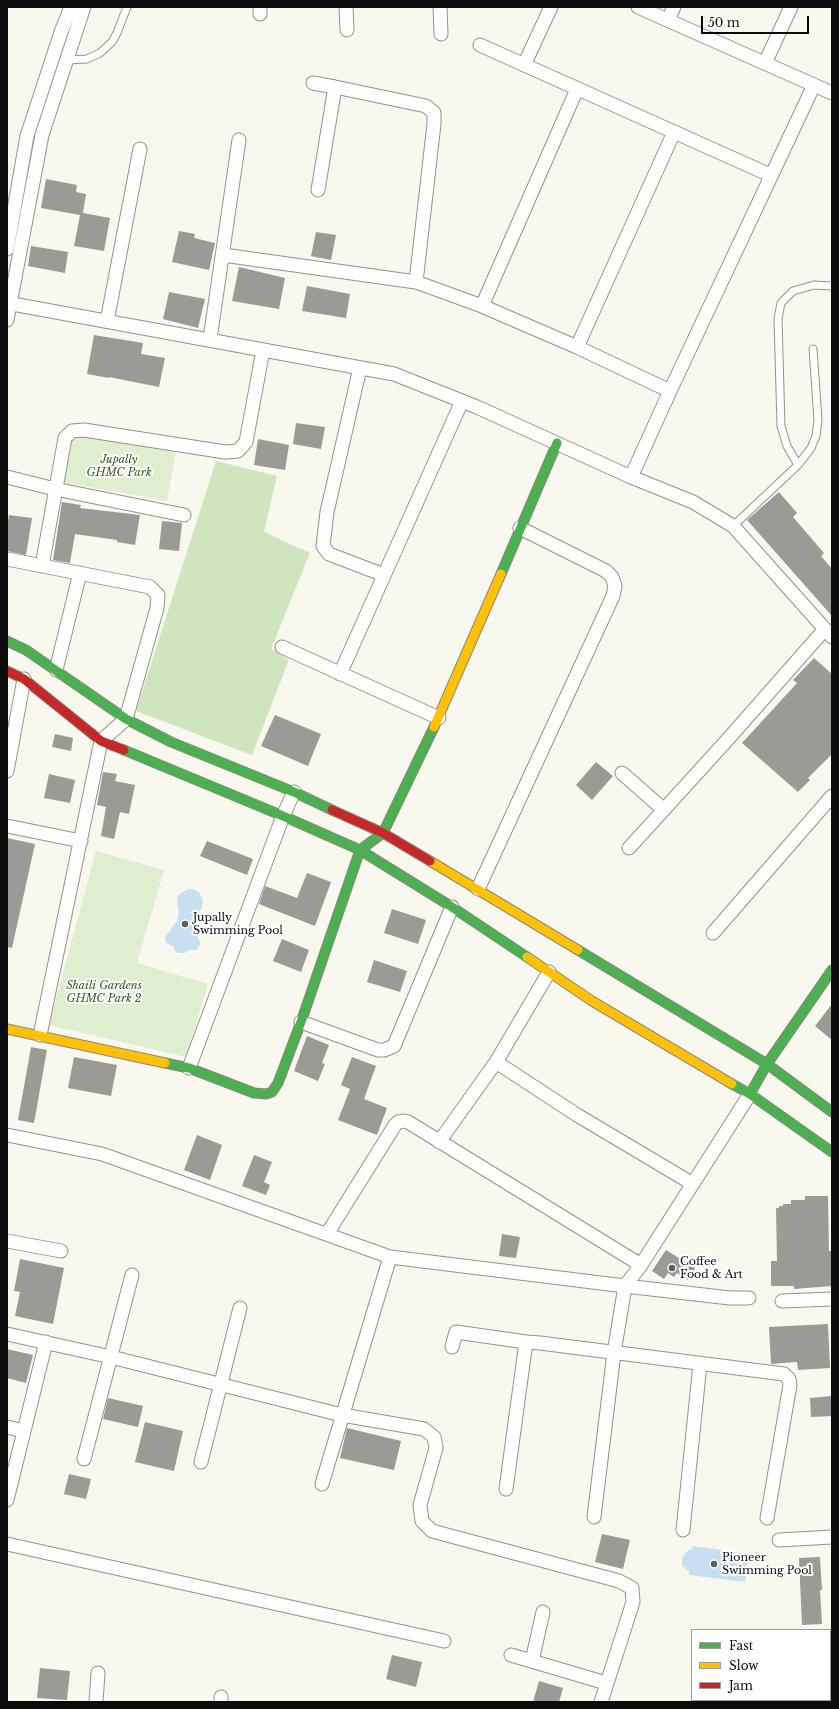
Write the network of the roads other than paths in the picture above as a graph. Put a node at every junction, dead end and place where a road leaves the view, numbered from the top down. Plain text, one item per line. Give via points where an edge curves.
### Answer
1 (71, 7) edge
2 (84, 7) edge
3 (127, 7) edge
4 (346, 7) edge
5 (440, 7) edge
6 (551, 7) edge
7 (638, 7) edge
8 (674, 7) edge
9 (791, 7) edge
10 (668, 20) junction
11 (347, 30) dead end
12 (441, 34) dead end
13 (480, 45) dead end
14 (66, 60) junction
15 (765, 63) junction
16 (524, 65) junction
17 (313, 83) dead end
18 (814, 85) junction
19 (335, 87) junction
20 (577, 89) junction
21 (832, 93) edge
22 (674, 132) junction
23 (239, 140) dead end
24 (140, 149) dead end
25 (770, 176) junction
26 (318, 190) dead end
27 (7, 249) edge
28 (223, 255) junction
29 (416, 282) junction
30 (832, 286) edge
31 (8, 303) edge
32 (482, 306) junction
33 (7, 320) edge
34 (108, 321) junction
35 (210, 339) junction
36 (577, 347) junction
37 (813, 349) dead end
38 (264, 350) junction
39 (360, 368) junction
40 (670, 391) junction
41 (462, 401) junction
42 (557, 443) junction
43 (798, 465) junction
44 (7, 477) edge
45 (631, 477) junction
46 (56, 489) junction
47 (184, 515) dead end
48 (733, 526) junction
49 (520, 528) junction
50 (7, 559) edge
51 (42, 566) junction
52 (80, 574) junction
53 (384, 575) junction
54 (828, 633) edge
55 (7, 641) edge
56 (282, 647) dead end
57 (56, 670) junction
58 (7, 671) edge
59 (340, 674) junction
60 (24, 678) junction
61 (438, 718) junction
62 (126, 719) junction
63 (101, 741) junction
64 (7, 771) edge
65 (622, 773) dead end
66 (294, 792) junction
67 (832, 796) edge
68 (664, 810) junction
69 (283, 816) junction
70 (7, 826) edge
71 (383, 834) junction
72 (81, 841) junction
73 (629, 848) dead end
74 (360, 850) junction
75 (478, 889) junction
76 (452, 907) junction
77 (713, 933) dead end
78 (832, 971) edge
79 (549, 972) junction
80 (301, 1022) junction
81 (7, 1029) edge
82 (40, 1035) junction
83 (496, 1062) junction
84 (767, 1064) junction
85 (189, 1068) junction
86 (750, 1094) junction
87 (832, 1112) edge
88 (7, 1134) edge
89 (439, 1142) junction
90 (832, 1152) edge
91 (693, 1184) junction
92 (327, 1234) junction
93 (7, 1241) edge
94 (61, 1251) dead end
95 (390, 1256) junction
96 (641, 1265) junction
97 (132, 1275) dead end
98 (624, 1286) junction
99 (749, 1298) dead end
100 (832, 1299) edge
101 (782, 1301) dead end
102 (240, 1308) dead end
103 (7, 1334) edge
104 (46, 1342) junction
105 (526, 1342) junction
106 (452, 1346) dead end
107 (614, 1353) junction
108 (111, 1357) junction
109 (700, 1364) junction
110 (220, 1385) junction
111 (342, 1415) junction
112 (7, 1427) edge
113 (23, 1431) junction
114 (84, 1460) dead end
115 (201, 1462) dead end
116 (322, 1484) dead end
117 (506, 1489) dead end
118 (7, 1500) edge
119 (594, 1517) dead end
120 (768, 1518) dead end
121 (683, 1530) dead end
122 (832, 1537) edge
123 (779, 1540) dead end
124 (7, 1544) edge
125 (543, 1612) dead end
126 (444, 1641) dead end
127 (511, 1654) dead end
128 (532, 1661) junction
129 (98, 1673) dead end
130 (606, 1683) junction
131 (96, 1702) edge
132 (601, 1702) edge

1 - 27 street via 27,136
2 - 14 street
3 - 14 lane via 112,42 100,54 87,59
4 - 11 street
5 - 12 street
6 - 16 street
7 - 10 street
8 - 10 street
9 - 15 street
10 - 15 street
13 - 16 street
14 - 31 street via 42,135
15 - 18 street
16 - 20 street
17 - 19 street
18 - 21 street
18 - 25 street
19 - 26 street
19 - 29 street via 426,106 434,113
20 - 22 street
20 - 32 street
22 - 25 street
22 - 36 street
23 - 28 street
24 - 34 street
25 - 40 street
28 - 29 street
28 - 35 street
29 - 32 street
30 - 43 lane via 814,285 793,290 781,303 781,426 787,446
31 - 33 street
31 - 34 street
32 - 36 street
34 - 35 street
35 - 38 street
36 - 40 street
37 - 43 lane via 818,420 816,436 811,448
38 - 39 street
38 - 46 street via 246,442 238,451 225,452 84,430 72,431 65,438
39 - 41 street via 394,374
39 - 53 street via 327,512 323,546 330,554
40 - 45 street
41 - 42 street
41 - 53 street
42 - 45 street
42 - 49 street
43 - 48 lane
44 - 46 street
45 - 48 street via 693,502
46 - 47 street
46 - 51 street
48 - 54 street
49 - 61 street
49 - 75 street via 606,571 612,577 615,586 613,596
50 - 51 street
51 - 52 street
52 - 57 street
52 - 62 street via 150,587 158,595 157,608
53 - 59 street
54 - 68 street
55 - 57 street
56 - 59 street
57 - 62 street
58 - 60 street
59 - 61 street
60 - 63 street
60 - 64 street
61 - 71 street
62 - 63 street
62 - 66 street via 171,742
63 - 69 street
63 - 72 street
65 - 68 street
66 - 69 street
66 - 71 street
67 - 77 street
68 - 73 street
69 - 74 street
69 - 85 street
70 - 72 street
71 - 74 street
71 - 75 street
72 - 82 street
74 - 76 street
74 - 80 street
75 - 84 street
76 - 79 street
76 - 80 street via 394,1046 378,1050
78 - 84 street
79 - 83 street
79 - 86 street via 592,1001
80 - 85 street via 278,1083 269,1094 254,1093
81 - 82 street
82 - 85 street
83 - 89 street
83 - 91 street via 577,1115
84 - 86 street
84 - 87 street
86 - 90 street
86 - 91 street
88 - 92 street via 102,1154
89 - 92 street via 408,1122 398,1122
89 - 96 street
91 - 96 street
92 - 95 street
93 - 94 street
95 - 98 street
95 - 111 street
96 - 98 street
97 - 108 street
98 - 99 street
98 - 107 street
100 - 101 street
102 - 110 street
103 - 104 street
104 - 108 street
104 - 113 street
105 - 106 street via 456,1332
105 - 107 street
105 - 117 street
107 - 109 street
107 - 119 street
108 - 110 street
108 - 114 street
109 - 120 street via 767,1371 784,1374 789,1379
109 - 121 street
110 - 111 street
110 - 115 street
111 - 116 street
111 - 130 street via 424,1429 434,1438 436,1448 420,1505 422,1521 432,1531 620,1581 632,1588 633,1602
112 - 113 street
113 - 118 street
122 - 123 street
124 - 126 street
125 - 128 street
127 - 128 street
128 - 130 street
129 - 131 street
130 - 132 street

